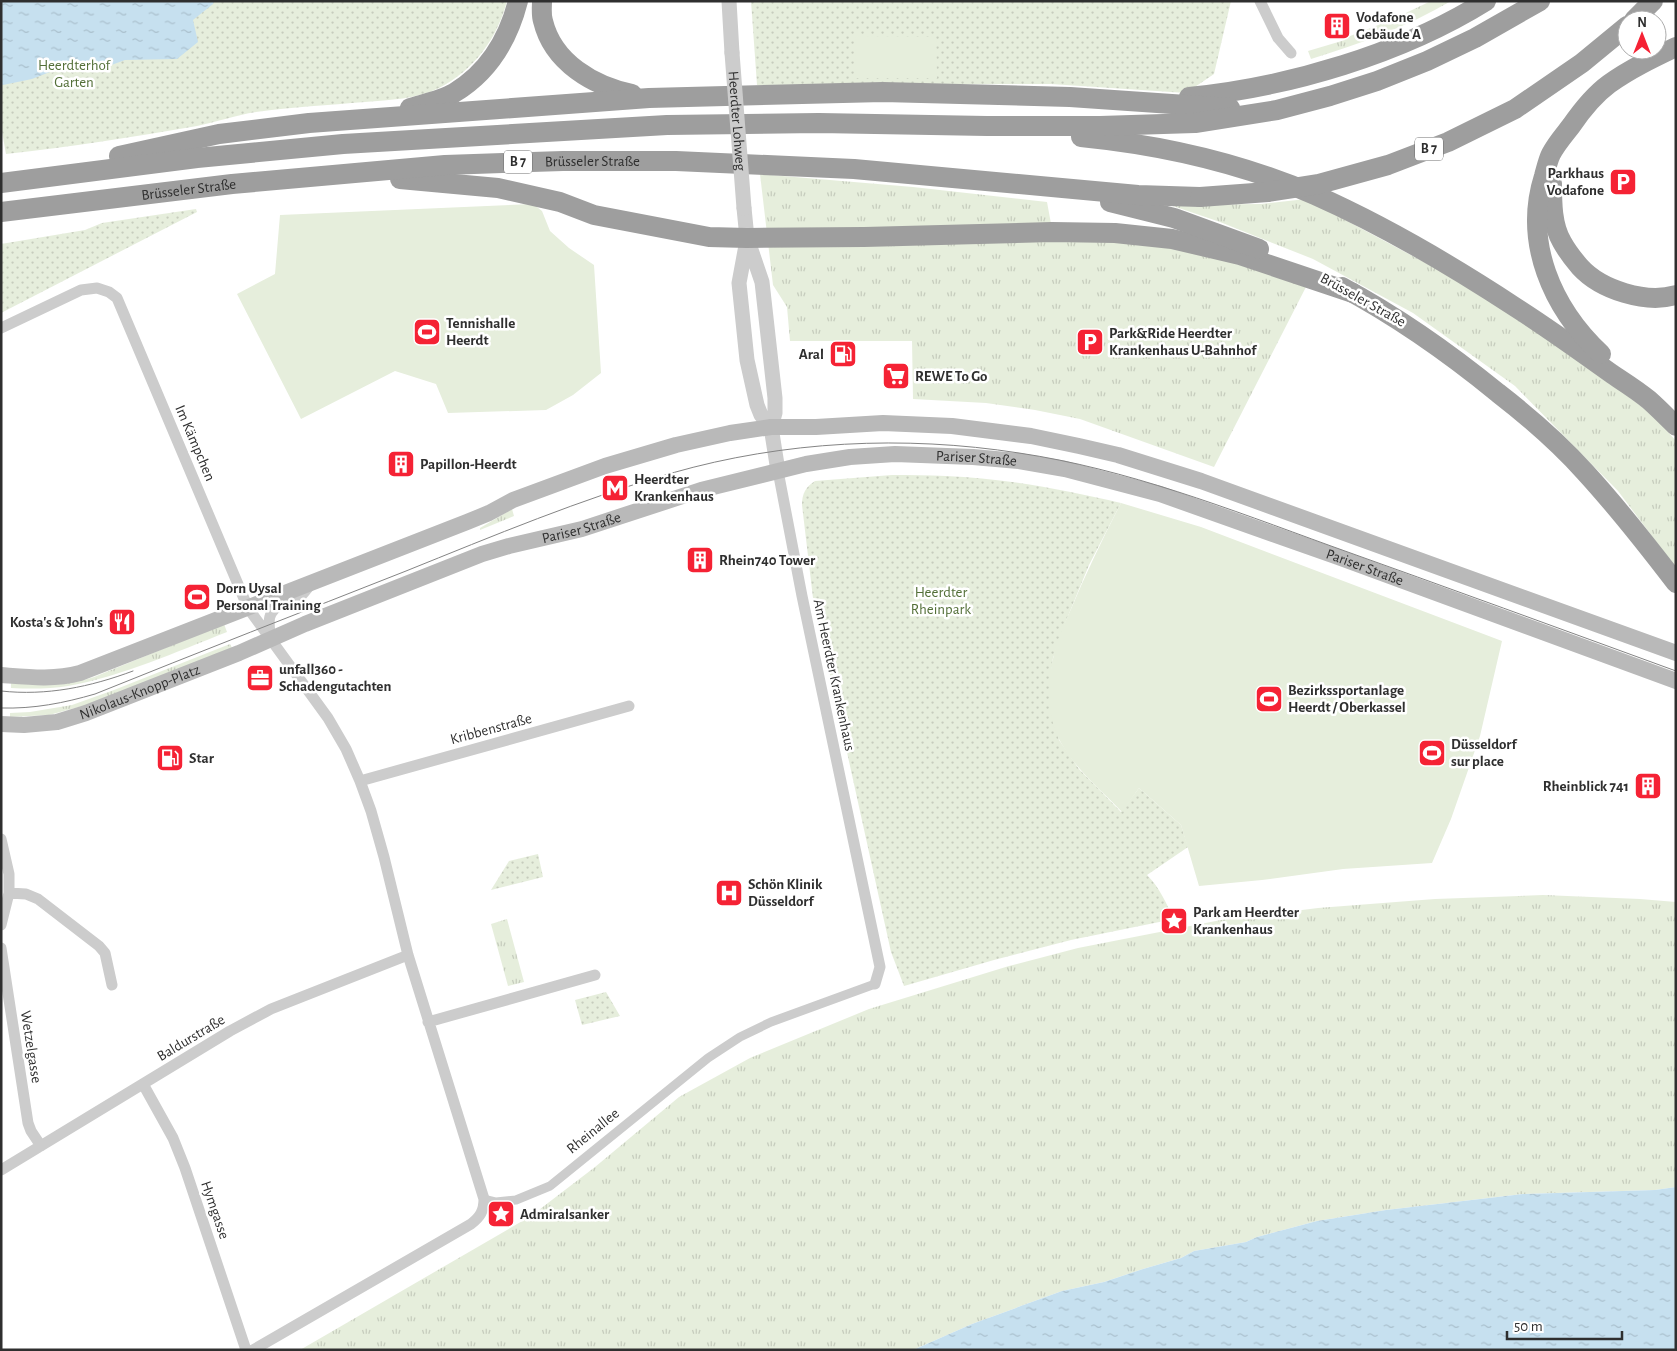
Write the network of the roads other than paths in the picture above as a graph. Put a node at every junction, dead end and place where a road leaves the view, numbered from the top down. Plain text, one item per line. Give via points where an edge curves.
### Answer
1 (518, 1) edge
2 (542, 1) edge
3 (729, 1) edge
4 (1260, 1) edge
5 (1486, 1) edge
6 (1540, 1) edge
7 (1653, 1) edge
8 (1644, 10) edge
9 (1617, 34) edge
10 (1676, 47) edge
11 (1291, 53) dead end
12 (649, 98) junction
13 (1138, 101) junction
14 (1277, 110) junction
15 (365, 119) junction
16 (987, 126) junction
17 (1567, 130) junction
18 (318, 176) junction
19 (1, 183) edge
20 (1036, 186) junction
21 (1, 212) edge
22 (747, 238) junction
23 (1353, 293) junction
24 (1676, 295) edge
25 (1, 328) edge
26 (1647, 398) junction
27 (1676, 426) edge
28 (771, 427) junction
29 (778, 470) junction
30 (312, 583) junction
31 (1676, 583) edge
32 (248, 608) junction
33 (271, 639) junction
34 (1676, 653) edge
35 (1, 675) edge
36 (1676, 681) edge
37 (629, 706) dead end
38 (1, 724) edge
39 (360, 781) junction
40 (1, 839) edge
41 (863, 886) joint
42 (9, 893) junction
43 (1, 925) edge
44 (1, 948) edge
45 (408, 955) junction
46 (595, 975) dead end
47 (875, 984) joint
48 (112, 985) dead end
49 (428, 1022) junction
50 (143, 1084) junction
51 (41, 1146) junction
52 (1, 1170) edge
53 (484, 1199) junction
54 (246, 1350) edge
55 (253, 1350) edge

1 - 15 highway via 504,43 484,70 453,94 406,110
2 - 12 highway via 543,20 552,44 573,69 599,84
3 - 22 street, Heerdter Lohweg, bridge
4 - 11 street via 1278,38
5 - 13 highway via 1414,39 1367,57 1288,80 1215,94
6 - 14 highway, Brüsseler Straße / B 7 via 1427,61 1367,84
7 - 8 highway
9 - 20 highway, Brüsseler Straße / B 7, bridge via 1582,63 1515,109 1448,142 1388,165 1319,184 1200,197
10 - 17 highway via 1608,84 1585,106
12 - 13 highway via 883,92
12 - 15 highway
13 - 14 highway
14 - 16 highway, Brüsseler Straße / B 7 via 1195,122
15 - 19 highway via 220,134
16 - 19 highway, Brüsseler Straße / B 7 via 820,122 553,131 343,144 197,158
16 - 26 highway, Brüsseler Straße via 1124,141 1256,173 1313,194 1410,242 1561,336
17 - 24 highway via 1552,182 1552,209 1562,241 1581,268 1608,287 1640,297
17 - 26 highway via 1550,155 1539,191 1537,227 1542,259 1552,290 1568,316 1588,342
18 - 20 highway, Brüsseler Straße / B 7 via 464,164 676,161 854,169
18 - 21 highway, Brüsseler Straße / B 7
18 - 22 highway via 393,178 498,188 560,202 594,215 709,237
20 - 23 highway, Brüsseler Straße via 1174,218 1308,269
22 - 23 highway via 1115,232 1172,239 1240,255
22 - 28 street, Heerdter Lohweg via 762,282 775,398
22 - 28 street, Heerdter Lohweg via 739,284 747,360 757,405
23 - 31 highway, Brüsseler Straße via 1414,329 1527,416 1584,470
25 - 32 street, Im Kämpchen via 81,290 97,288 117,298
26 - 27 highway, Brüsseler Straße
28 - 29 street, Heerdter Lohweg
28 - 30 main road, Pariser Straße via 686,443 597,469
28 - 34 main road, Pariser Straße via 883,423 952,426 1031,436 1089,448 1201,481
29 - 33 main road, Pariser Straße via 701,490 582,529 482,554
29 - 36 main road, Pariser Straße via 850,457 895,454 973,456 1066,469 1204,508
29 - 41 street, Am Heerdter Krankenhaus
30 - 32 main road, Pariser Straße
30 - 33 street, Pariser Straße via 300,597 272,611
32 - 33 street
32 - 35 main road via 80,673 51,678
33 - 38 main road, Nikolaus-Knopp-Platz via 86,713 57,722
33 - 39 street via 328,718
37 - 39 street, Kribbenstraße
39 - 45 street via 384,857
40 - 42 street via 10,874
41 - 47 street, Rheinallee via 880,967
42 - 43 street
42 - 48 street via 38,899 99,946 105,953
44 - 51 street, Wetzelgasse via 28,1123
45 - 49 street
45 - 50 street, Baldurstraße via 271,1009
46 - 49 street
47 - 53 street, Rheinallee via 771,1022 740,1038 708,1058 550,1186 516,1200 496,1202
49 - 53 street
50 - 51 street, Baldurstraße
50 - 54 street, Hymgasse via 173,1138 185,1168
51 - 52 street, Baldurstraße
53 - 55 street via 479,1218 471,1224

